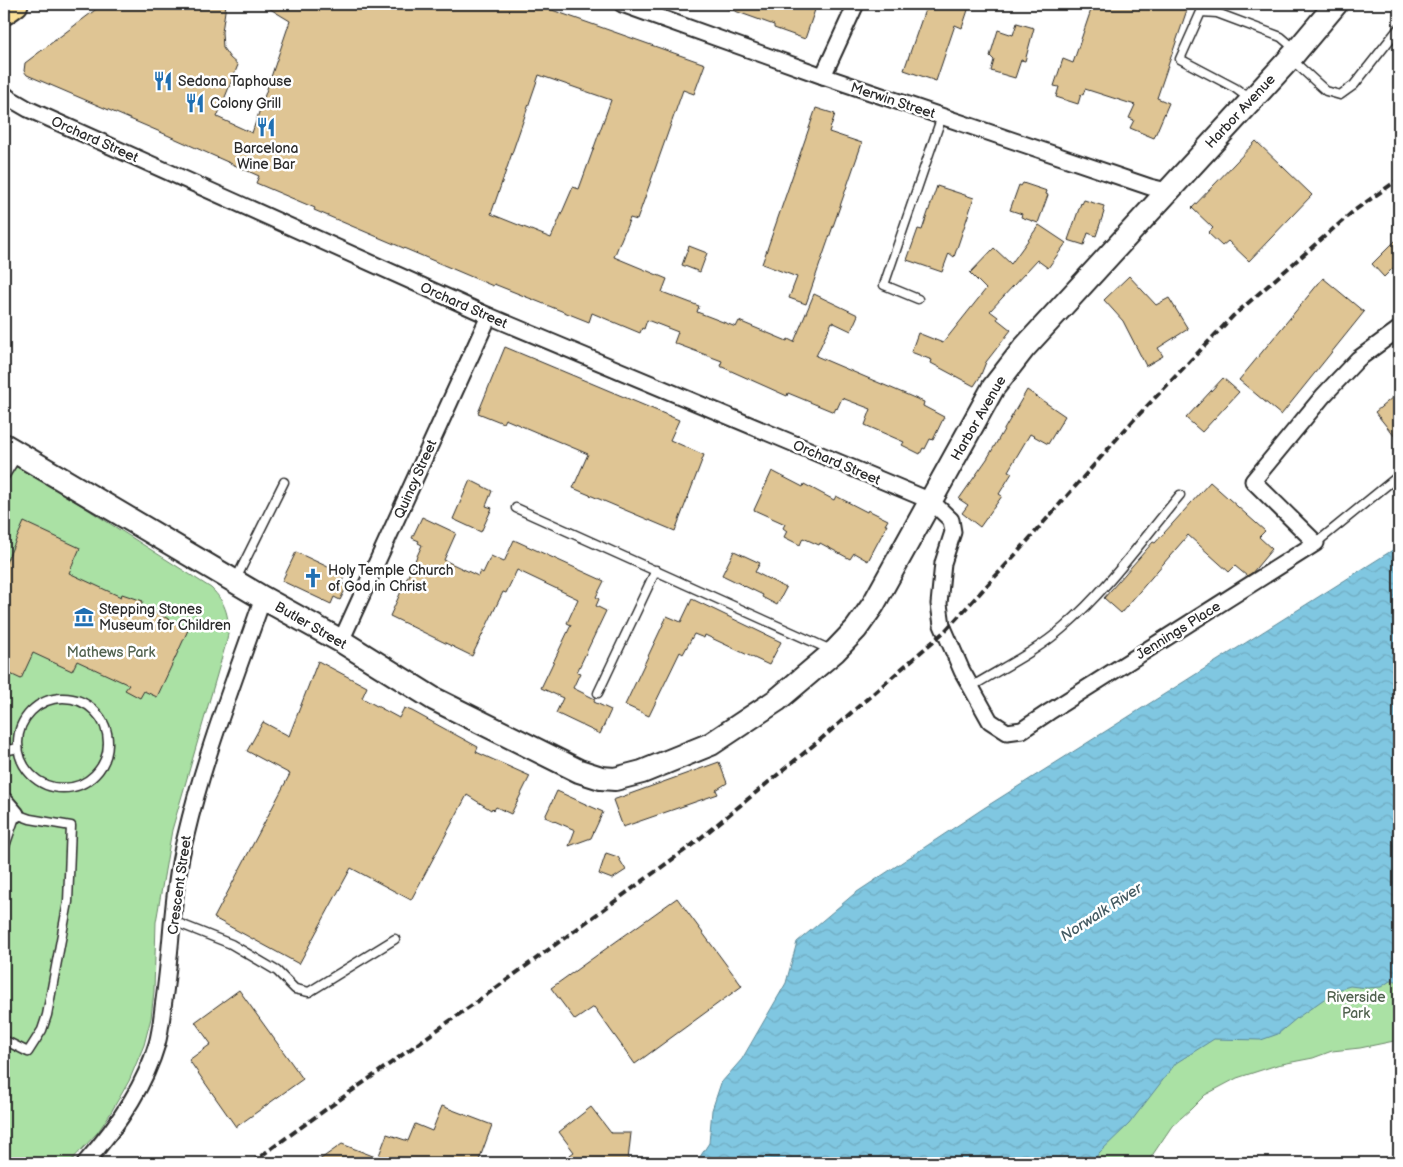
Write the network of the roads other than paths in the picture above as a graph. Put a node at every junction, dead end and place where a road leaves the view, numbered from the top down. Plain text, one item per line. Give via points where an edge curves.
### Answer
1 (15, 4) edge
2 (622, 4) edge
3 (856, 4) edge
4 (1336, 4) edge
5 (4, 12) edge
6 (1399, 28) edge
7 (1293, 54) junction
8 (824, 76) junction
9 (4, 94) edge
10 (1251, 100) junction
11 (942, 116) junction
12 (1167, 191) junction
13 (918, 298) dead end
14 (489, 316) junction
15 (1399, 329) edge
16 (11, 449) edge
17 (4, 477) edge
18 (1397, 478) dead end
19 (284, 482) dead end
20 (1180, 495) dead end
21 (931, 501) junction
22 (516, 508) dead end
23 (1316, 543) junction
24 (656, 570) junction
25 (236, 581) junction
26 (263, 598) junction
27 (341, 642) junction
28 (835, 651) junction
29 (971, 687) junction
30 (598, 693) dead end
31 (18, 748) junction
32 (4, 751) edge
33 (628, 776) joint
34 (4, 800) edge
35 (16, 814) junction
36 (4, 849) edge
37 (173, 921) junction
38 (395, 939) dead end
39 (4, 1040) edge
40 (85, 1163) edge

1 - 5 main road
2 - 8 street, Merwin Street
3 - 8 street
4 - 7 main road, Harbor Avenue
6 - 7 lane via 1354,85 1340,95 1326,91
7 - 10 main road, Harbor Avenue
7 - 10 lane via 1281,37 1217,14 1201,12 1180,59
8 - 11 street, Merwin Street
9 - 14 street, Orchard Street via 28,109
10 - 12 main road, Harbor Avenue
11 - 12 street, Merwin Street
11 - 13 lane via 884,285
12 - 21 main road, Harbor Avenue via 1024,348 993,388
14 - 21 street, Orchard Street
14 - 27 street, Quincy Street
15 - 23 street via 1358,359 1253,481
16 - 17 lane
16 - 25 main road, Butler Street
18 - 23 lane
19 - 25 lane
20 - 29 lane via 1100,593 1076,616 1051,638
21 - 28 main road, Harbor Avenue via 872,605 856,629
21 - 29 street, Jennings Place via 951,520 954,532 943,564 939,604 944,632
22 - 24 lane
23 - 29 street, Jennings Place via 1022,730 1007,732 990,721
24 - 28 lane
24 - 30 lane
25 - 26 main road, Butler Street
26 - 27 main road, Butler Street
26 - 37 street, Crescent Street via 217,728 186,835
27 - 33 main road, Butler Street via 434,699 579,771 600,778
28 - 33 main road, Harbor Avenue via 777,700 711,744
31 - 31 lane via 30,774 56,788 70,788 96,775 104,763 108,735 97,712 81,702 63,698 39,705 30,713 22,723
31 - 32 lane
34 - 35 street
35 - 36 lane
35 - 39 lane via 30,820 71,826 68,902 42,1030 28,1052
37 - 38 lane via 231,944 277,970 295,989 309,992
37 - 40 street, Crescent Street via 161,1023 152,1057 132,1101

